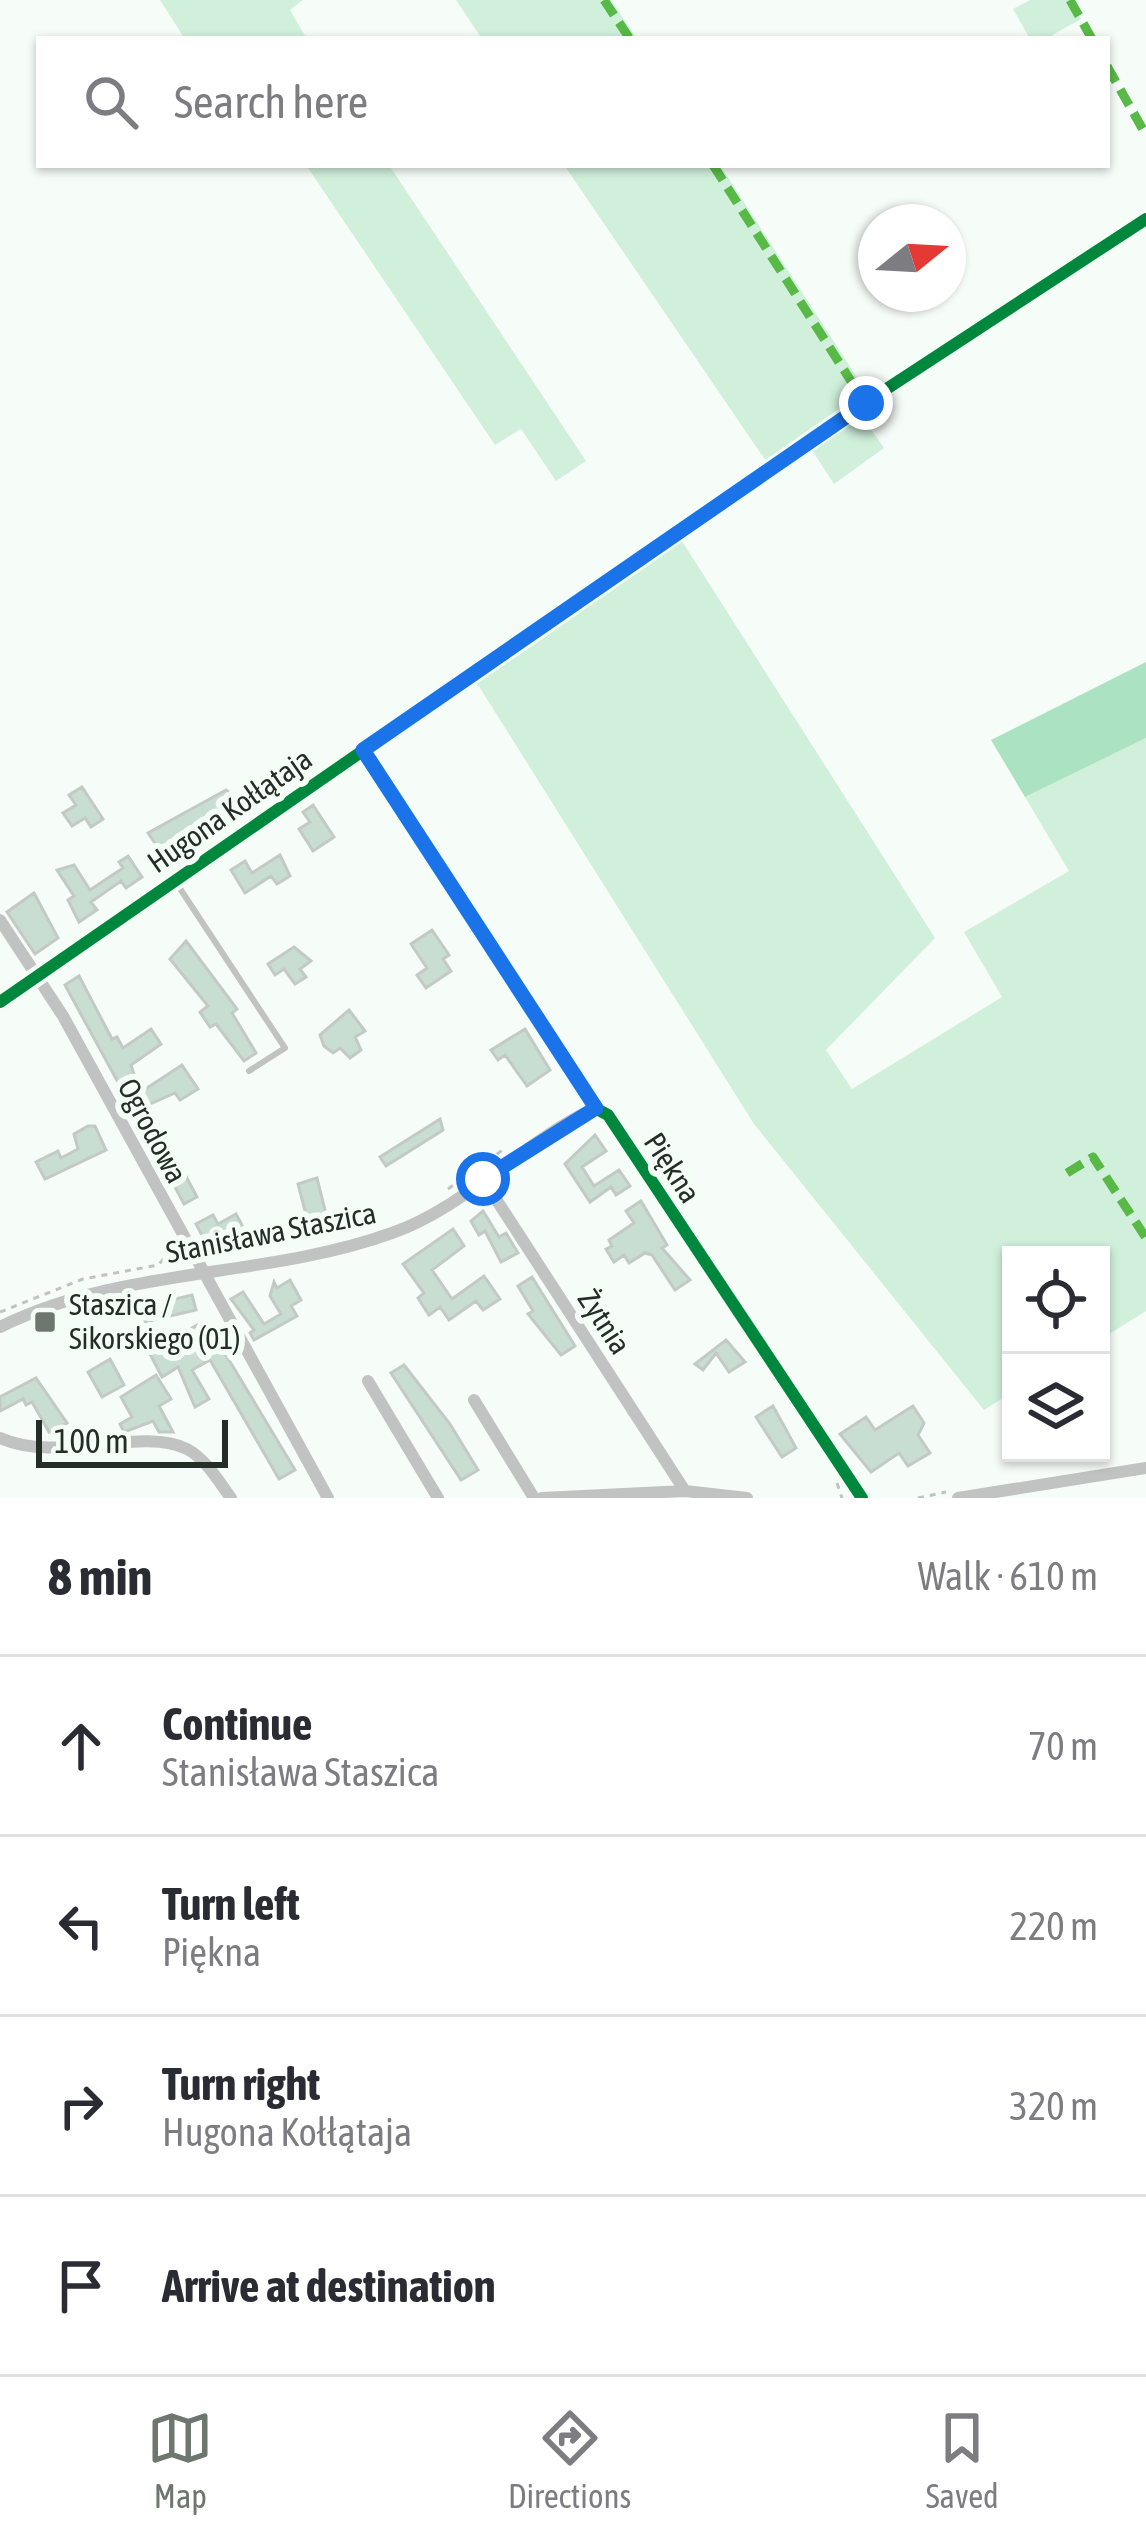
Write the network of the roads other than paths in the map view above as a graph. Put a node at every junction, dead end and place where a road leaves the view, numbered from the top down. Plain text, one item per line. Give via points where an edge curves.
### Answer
1 (1146, 219) edge
2 (363, 750) junction
3 (173, 878) junction
4 (0, 920) edge
5 (38, 976) junction
6 (0, 1001) edge
7 (248, 1072) dead end
8 (596, 1108) junction
9 (483, 1179) junction
10 (200, 1273) junction
11 (0, 1327) edge
12 (368, 1381) dead end
13 (474, 1400) dead end
14 (0, 1438) edge
15 (1146, 1468) edge
16 (685, 1491) junction
17 (859, 1497) edge
18 (231, 1498) edge
19 (328, 1498) edge
20 (437, 1498) edge
21 (538, 1498) edge
22 (747, 1498) edge
23 (958, 1498) edge

1 - 2 street, Hugona Kołłątaja
2 - 3 street, Hugona Kołłątaja
2 - 8 street, Piękna
3 - 5 street, Hugona Kołłątaja
3 - 7 lane via 285,1048
4 - 5 street
5 - 6 street, Hugona Kołłątaja
5 - 10 street, Ogrodowa
8 - 9 street, Stanisława Staszica
8 - 17 street, Piękna via 608,1115
9 - 10 street, Stanisława Staszica via 396,1232
9 - 16 street, Żytnia
10 - 11 street, Stanisława Staszica via 95,1289
10 - 19 street, Ogrodowa
12 - 20 street
13 - 21 street
14 - 18 street via 49,1449 186,1448
15 - 23 street
16 - 21 street
16 - 22 street

